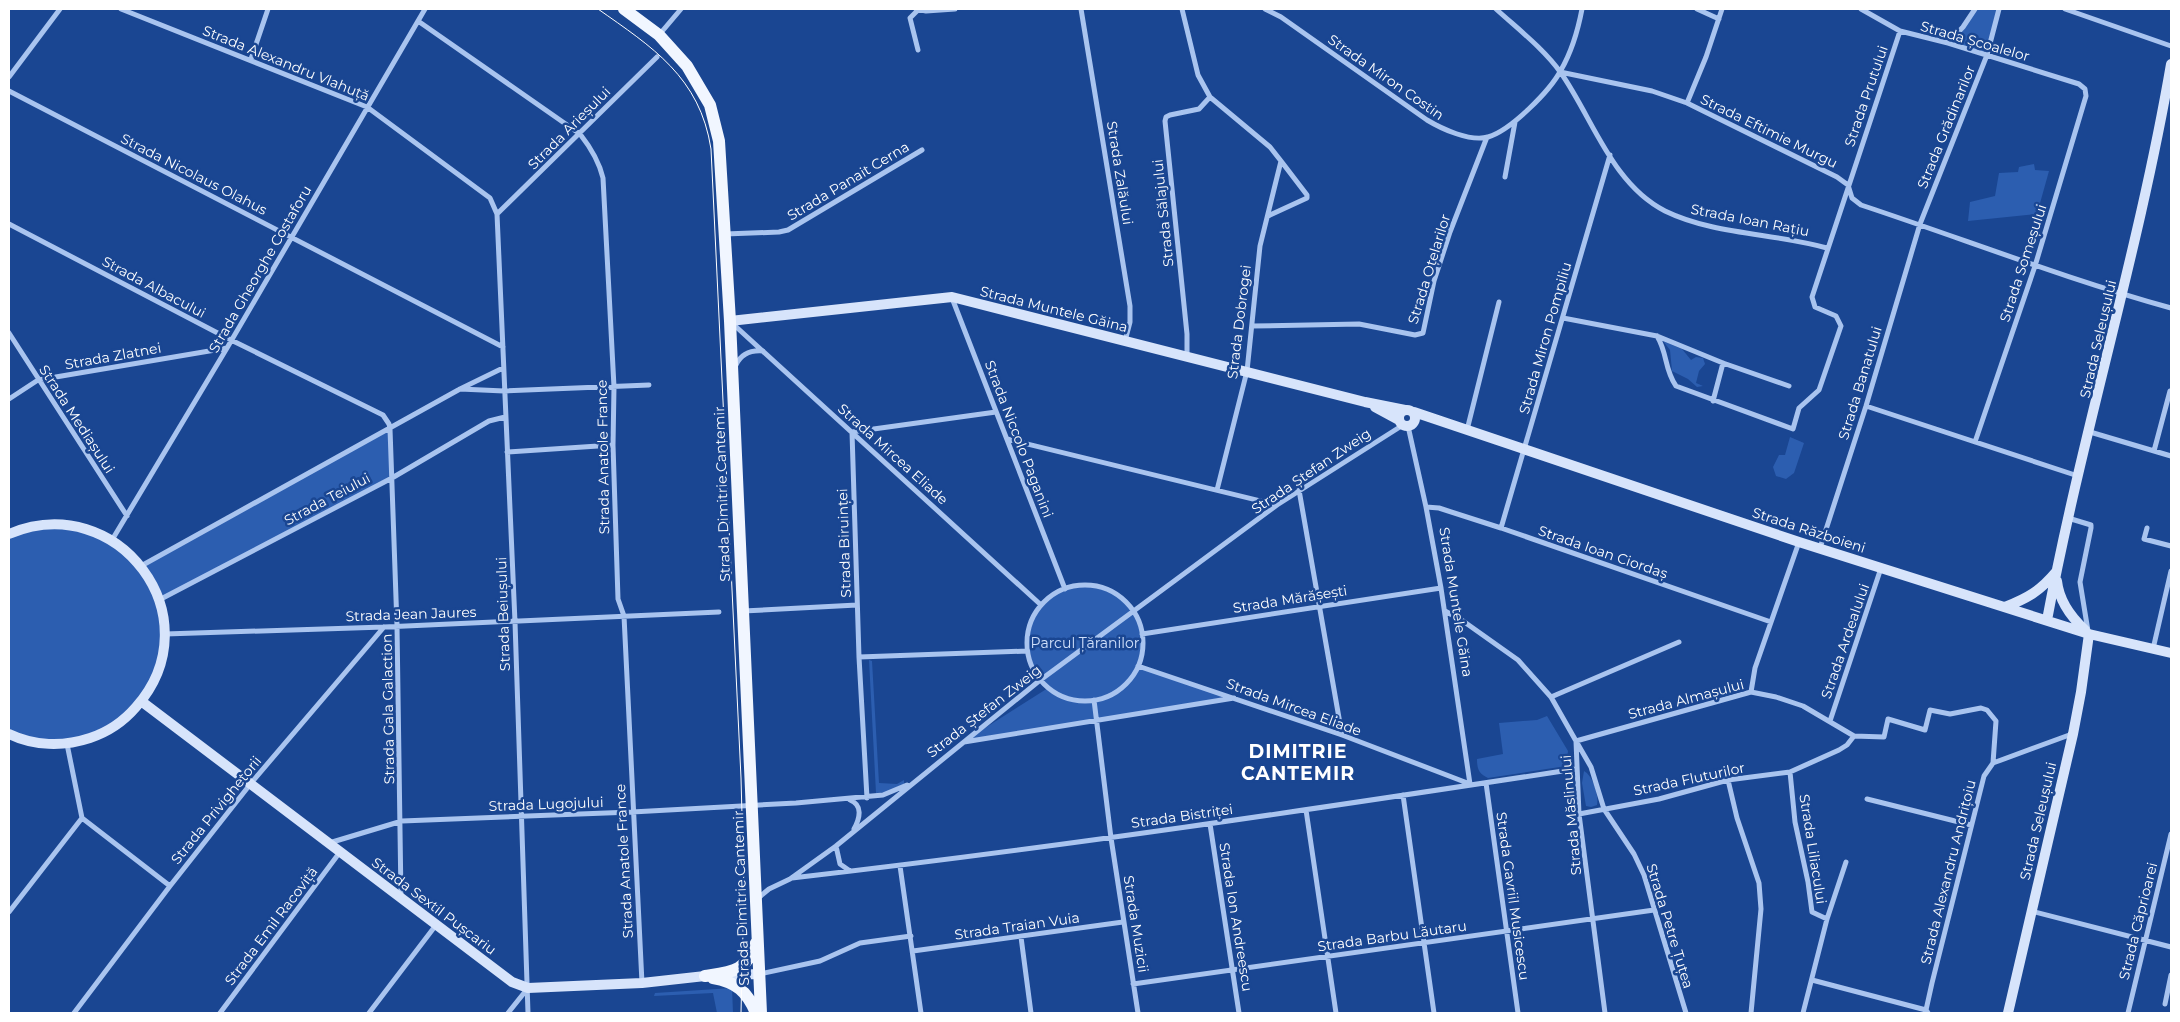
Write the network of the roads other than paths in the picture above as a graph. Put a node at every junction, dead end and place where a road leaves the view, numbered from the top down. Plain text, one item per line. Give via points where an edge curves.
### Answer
1 (60, 9) edge
2 (121, 9) edge
3 (268, 9) edge
4 (425, 9) edge
5 (624, 9) edge
6 (681, 9) edge
7 (954, 9) edge
8 (1081, 9) edge
9 (1182, 9) edge
10 (1265, 9) edge
11 (1496, 9) edge
12 (1582, 9) edge
13 (1697, 9) edge
14 (1722, 9) edge
15 (1861, 9) edge
16 (1975, 9) edge
17 (1999, 9) edge
18 (2064, 9) edge
19 (917, 10) edge
20 (1719, 19) junction
21 (418, 21) junction
22 (1900, 31) junction
23 (659, 35) junction
24 (1948, 43) junction
25 (2171, 46) edge
26 (918, 50) dead end
27 (1987, 55) junction
28 (657, 57) dead end
29 (251, 59) junction
30 (2171, 64) edge
31 (1560, 72) junction
32 (9, 77) edge
33 (2086, 88) joint
34 (9, 91) edge
35 (1210, 96) junction
36 (1687, 103) junction
37 (367, 107) junction
38 (1514, 122) junction
39 (580, 134) junction
40 (1488, 137) junction
41 (922, 150) dead end
42 (1610, 155) junction
43 (1281, 160) junction
44 (1505, 177) dead end
45 (1848, 185) junction
46 (497, 214) junction
47 (1268, 216) junction
48 (9, 224) edge
49 (1920, 224) junction
50 (725, 234) junction
51 (292, 237) junction
52 (1827, 248) junction
53 (2035, 266) junction
54 (2123, 295) junction
55 (952, 297) junction
56 (1499, 302) dead end
57 (2171, 308) edge
58 (1563, 318) junction
59 (730, 320) junction
60 (1252, 326) junction
61 (9, 333) edge
62 (1657, 336) junction
63 (231, 340) junction
64 (1124, 342) junction
65 (503, 347) junction
66 (227, 348) junction
67 (763, 351) junction
68 (1188, 357) junction
69 (1722, 364) junction
70 (503, 368) junction
71 (1247, 371) junction
72 (732, 373) junction
73 (38, 380) junction
74 (649, 386) dead end
75 (1789, 386) dead end
76 (614, 387) junction
77 (460, 389) junction
78 (504, 391) junction
79 (2170, 391) dead end
80 (9, 400) edge
81 (1713, 400) junction
82 (1365, 402) junction
83 (1866, 406) junction
84 (1409, 411) junction
85 (996, 412) junction
86 (505, 417) junction
87 (1441, 422) junction
88 (1406, 424) junction
89 (390, 430) junction
90 (1467, 430) junction
91 (852, 432) junction
92 (2090, 432) junction
93 (1007, 439) junction
94 (1975, 442) junction
95 (612, 445) junction
96 (1524, 449) junction
97 (507, 452) junction
98 (2154, 452) junction
99 (2171, 456) edge
100 (2079, 476) junction
101 (392, 478) junction
102 (1217, 490) junction
103 (1300, 490) junction
104 (1277, 505) junction
105 (1426, 507) junction
106 (127, 516) junction
107 (2068, 518) junction
108 (1501, 528) junction
109 (2146, 528) dead end
110 (9, 534) edge
111 (112, 540) junction
112 (1799, 542) junction
113 (2171, 546) edge
114 (1820, 548) junction
115 (141, 566) junction
116 (1882, 568) junction
117 (2171, 571) edge
118 (2056, 572) junction
119 (1441, 588) junction
120 (1065, 589) junction
121 (159, 600) junction
122 (857, 605) junction
123 (1042, 605) junction
124 (1320, 606) junction
125 (2005, 607) junction
126 (742, 611) junction
127 (1133, 611) junction
128 (1445, 611) junction
129 (719, 612) dead end
130 (624, 616) junction
131 (2047, 620) junction
132 (515, 622) junction
133 (1771, 622) junction
134 (397, 626) junction
135 (384, 627) junction
136 (164, 634) junction
137 (1142, 634) junction
138 (2089, 634) junction
139 (1678, 642) dead end
140 (2153, 649) junction
141 (1027, 651) junction
142 (2171, 653) edge
143 (859, 657) junction
144 (1138, 666) junction
145 (1040, 680) junction
146 (1751, 692) junction
147 (1236, 697) junction
148 (1551, 697) junction
149 (1094, 700) junction
150 (142, 701) junction
151 (1097, 720) junction
152 (1830, 721) junction
153 (9, 734) edge
154 (2072, 734) junction
155 (1342, 735) junction
156 (1854, 736) junction
157 (1576, 741) junction
158 (963, 742) junction
159 (66, 743) junction
160 (1993, 764) junction
161 (1576, 769) junction
162 (1790, 772) junction
163 (1728, 780) junction
164 (914, 782) junction
165 (1486, 783) junction
166 (1470, 784) junction
167 (250, 785) junction
168 (1403, 795) junction
169 (867, 798) junction
170 (1867, 798) dead end
171 (847, 799) junction
172 (752, 806) junction
173 (1604, 809) junction
174 (1306, 810) junction
175 (632, 812) junction
176 (1579, 814) junction
177 (521, 816) junction
178 (82, 818) junction
179 (402, 820) junction
180 (1210, 824) junction
181 (1971, 825) junction
182 (853, 832) junction
183 (2171, 834) edge
184 (1111, 838) junction
185 (328, 843) junction
186 (836, 846) junction
187 (340, 852) junction
188 (1846, 862) dead end
189 (900, 866) junction
190 (850, 872) junction
191 (790, 879) junction
192 (170, 886) junction
193 (401, 899) junction
194 (756, 900) junction
195 (1654, 910) junction
196 (2031, 911) junction
197 (9, 912) edge
198 (1593, 918) junction
199 (1827, 920) junction
200 (1124, 922) junction
201 (436, 925) junction
202 (1507, 931) junction
203 (911, 936) junction
204 (1021, 937) junction
205 (757, 938) junction
206 (2145, 939) junction
207 (1424, 943) junction
208 (2171, 947) edge
209 (913, 951) junction
210 (1328, 956) junction
211 (1233, 970) junction
212 (758, 974) junction
213 (2171, 975) edge
214 (706, 976) junction
215 (1812, 980) junction
216 (642, 983) junction
217 (1133, 984) junction
218 (528, 988) junction
219 (2165, 1004) dead end
220 (1927, 1012) edge
221 (74, 1013) edge
222 (220, 1013) edge
223 (369, 1013) edge
224 (508, 1013) edge
225 (528, 1013) edge
226 (756, 1013) edge
227 (761, 1013) edge
228 (921, 1013) edge
229 (1031, 1013) edge
230 (1138, 1013) edge
231 (1239, 1013) edge
232 (1336, 1013) edge
233 (1434, 1013) edge
234 (1518, 1013) edge
235 (1605, 1013) edge
236 (1686, 1013) edge
237 (1751, 1013) edge
238 (1803, 1013) edge
239 (2008, 1013) edge
240 (2128, 1013) edge

1 - 32 street
2 - 29 street, Strada Alexandru Vlahuță
3 - 29 street
4 - 21 street, Strada Gheorghe Costaforu
5 - 23 main road, Strada Dimitrie Cantemir
6 - 23 street
7 - 19 street
8 - 64 street, Strada Zalăului via 1130,306 1130,322
9 - 35 street via 1198,75
10 - 40 street, Strada Miron Costin via 1426,120 1461,136
11 - 31 street
12 - 31 street via 1572,46
13 - 20 street
14 - 20 street
15 - 22 street, Strada Școalelor
16 - 24 street
17 - 27 street, Strada Grădinarilor
18 - 25 street
19 - 26 street via 910,18
20 - 36 street
21 - 37 street, Strada Gheorghe Costaforu
21 - 39 street, Strada Anatole France
22 - 24 street, Strada Școalelor
22 - 45 street, Strada Prutului
23 - 50 main road, Strada Dimitrie Cantemir via 694,76 714,116 721,153
24 - 27 street, Strada Școalelor
27 - 33 street, Strada Școalelor
27 - 49 street, Strada Grădinarilor
28 - 39 street, Strada Arieșului
29 - 37 street, Strada Alexandru Vlahuță
30 - 54 street, Strada Seleușului
31 - 36 street, Strada Eftimie Murgu via 1652,91
31 - 38 street
31 - 42 street, Strada Ioan Rațiu
33 - 53 street, Strada Someșului
34 - 51 street, Strada Nicolaus Olahus
35 - 43 street
35 - 68 street, Strada Sălajului via 1199,109 1170,114 1165,121
36 - 45 street, Strada Eftimie Murgu
37 - 46 street, Strada Alexandru Vlahuță via 490,198
37 - 51 street, Strada Gheorghe Costaforu
38 - 40 street
38 - 44 street
39 - 46 street, Strada Arieșului
39 - 76 street, Strada Anatole France via 596,157 603,178
40 - 60 street, Strada Oțelarilor via 1450,232 1434,281 1423,333 1415,335 1360,324
41 - 50 street, Strada Panait Cerna via 788,230
42 - 52 street, Strada Ioan Rațiu via 1629,182 1664,211 1709,226
42 - 58 street, Strada Miron Pompiliu
43 - 47 street, Strada Dobrogei
43 - 47 street via 1307,198
45 - 49 street, Strada Eftimie Murgu via 1852,198 1861,205
45 - 52 street, Strada Prutului
46 - 65 street, Strada Beiușului
47 - 60 street, Strada Dobrogei via 1260,246
48 - 63 street, Strada Albacului
49 - 53 street, Strada Eftimie Murgu
49 - 83 street, Strada Banatului
50 - 59 main road, Strada Dimitrie Cantemir
51 - 63 street, Strada Gheorghe Costaforu
51 - 65 street, Strada Nicolaus Olahus
52 - 81 street, Strada Prutului via 1812,303 1836,316 1841,326 1819,390 1799,408 1792,429
53 - 54 street, Strada Eftimie Murgu
53 - 94 street, Strada Someșului
54 - 57 street, Strada Eftimie Murgu
54 - 92 street, Strada Seleușului
55 - 59 street, Strada Muntele Găina
55 - 64 street, Strada Muntele Găina
55 - 85 street, Strada Niccolo Paganini
56 - 90 street
58 - 62 street
58 - 96 street, Strada Miron Pompiliu
59 - 67 street, Strada Mircea Eliade
59 - 72 main road, Strada Dimitrie Cantemir
60 - 71 street, Strada Dobrogei
61 - 73 street, Strada Mediașului
62 - 69 street
62 - 81 street via 1664,348 1668,374 1676,386
63 - 66 street, Strada Gheorghe Costaforu
63 - 89 street, Strada Albacului via 383,415
64 - 68 street, Strada Muntele Găina
65 - 70 street, Strada Beiușului
66 - 73 street, Strada Zlatnei
66 - 106 street, Strada Gheorghe Costaforu
67 - 72 street via 744,355
67 - 91 street, Strada Mircea Eliade
68 - 71 street, Strada Muntele Găina
69 - 75 street
69 - 81 street
70 - 77 street
70 - 78 street, Strada Beiușului
71 - 82 street, Strada Muntele Găina
71 - 102 street, Strada Dobrogei
72 - 126 main road, Strada Dimitrie Cantemir
73 - 80 street, Strada Zlatnei
73 - 106 street, Strada Mediașului
74 - 76 street
76 - 78 street
76 - 95 street, Strada Anatole France
77 - 78 street
77 - 89 street
78 - 86 street, Strada Beiușului
79 - 98 street
82 - 84 street, Strada Muntele Găina
82 - 88 street, Strada Muntele Găina
83 - 94 street
83 - 114 street, Strada Banatului
84 - 87 street, Strada Războieni
84 - 88 street via 1400,413
84 - 88 street, Strada Muntele Găina via 1416,420
85 - 91 street
85 - 93 street, Strada Niccolo Paganini
86 - 97 street, Strada Beiușului
86 - 101 street, Strada Teiului via 489,421
87 - 88 street, Strada Războieni
87 - 90 street, Strada Războieni
88 - 103 street, Strada Ștefan Zweig
88 - 105 street, Strada Muntele Găina
89 - 101 street, Strada Gala Galaction
89 - 115 street
90 - 96 street, Strada Războieni
91 - 122 street, Strada Biruinței
91 - 123 street, Strada Mircea Eliade
92 - 98 street
92 - 100 street, Strada Seleușului
93 - 102 street
93 - 120 street, Strada Niccolo Paganini
94 - 100 street
95 - 97 street
95 - 130 street, Strada Anatole France via 618,599
96 - 108 street, Strada Miron Pompiliu
96 - 112 street, Strada Războieni
97 - 132 street, Strada Beiușului
98 - 99 street
100 - 107 street, Strada Seleușului
101 - 121 street, Strada Teiului
101 - 134 street, Strada Gala Galaction
102 - 104 street
103 - 104 street, Strada Ștefan Zweig
103 - 124 street
104 - 127 street, Strada Ștefan Zweig
105 - 108 street, Strada Ioan Ciordaș
105 - 119 street, Strada Muntele Găina
106 - 111 street, Strada Gheorghe Costaforu
107 - 118 street, Strada Seleușului
107 - 138 street via 2086,523 2091,528 2080,582
108 - 133 street, Strada Ioan Ciordaș
109 - 113 street via 2144,539
110 - 111 street via 28,527 59,524 88,530
111 - 115 street
112 - 114 street, Strada Războieni
112 - 133 street
114 - 116 street, Strada Războieni
115 - 121 street
116 - 125 street, Strada Războieni
116 - 152 street, Strada Ardealului
117 - 140 street
118 - 125 street via 2044,587
118 - 131 street, Strada Seleușului
118 - 138 street via 2058,590 2071,617
119 - 124 street, Strada Mărășești
119 - 128 street, Strada Muntele Găina
120 - 123 street
120 - 127 street via 1103,588 1117,595
121 - 136 street
122 - 126 street
122 - 143 street, Strada Biruinței
123 - 141 street via 1029,627
124 - 137 street, Strada Mărășești
124 - 155 street
125 - 131 street, Strada Războieni
126 - 172 main road, Strada Dimitrie Cantemir
127 - 137 street
127 - 145 street, Strada Ștefan Zweig
128 - 148 street, Strada Măslinului via 1518,660
128 - 166 street, Strada Muntele Găina
129 - 130 street, Strada Jean Jaures
130 - 132 street, Strada Jean Jaures
130 - 175 street, Strada Anatole France
131 - 138 street, Strada Războieni
132 - 134 street, Strada Jean Jaures
132 - 177 street, Strada Beiușului
133 - 146 street via 1755,668
134 - 135 street, Strada Jean Jaures
134 - 179 street, Strada Gala Galaction
135 - 136 street, Strada Jean Jaures
135 - 167 street, Strada Privighetorii
136 - 150 street via 159,668
137 - 144 street
138 - 140 street, Strada Războieni
138 - 154 street, Strada Seleușului
139 - 148 street
140 - 142 street, Strada Războieni
141 - 143 street
141 - 145 street
143 - 169 street, Strada Biruinței
144 - 147 street, Strada Mircea Eliade
144 - 149 street via 1118,691
145 - 149 street via 1066,698
145 - 158 street, Strada Ștefan Zweig
146 - 152 street, Strada Almașului via 1803,706
146 - 157 street, Strada Almașului
147 - 151 street
147 - 155 street, Strada Mircea Eliade
148 - 157 street, Strada Măslinului
149 - 151 street
150 - 159 street via 108,730 81,741
150 - 167 street, Strada Sextil Pușcariu
151 - 158 street
151 - 184 street
152 - 156 street, Strada Almașului
153 - 159 street via 40,743
154 - 160 street
154 - 196 street, Strada Seleușului
155 - 166 street, Strada Mircea Eliade
156 - 160 street via 1884,737 1888,719 1925,730 1930,710 1950,714 1981,708 1996,721
156 - 162 street, Strada Fluturilor via 1840,750
157 - 161 street, Strada Măslinului
157 - 173 street, Strada Petre Țuțea via 1591,767
158 - 164 street, Strada Ștefan Zweig
159 - 178 street
160 - 181 street, Strada Alexandru Andrițoiu via 1984,776
161 - 165 street, Strada Bistriței
161 - 176 street, Strada Măslinului
162 - 163 street, Strada Fluturilor
162 - 199 street, Strada Liliacului via 1795,822 1812,912
163 - 173 street, Strada Fluturilor via 1659,799
163 - 237 street via 1759,882 1761,909
164 - 169 street, Strada Lugojului via 892,793
164 - 182 street, Strada Ștefan Zweig
165 - 166 street, Strada Bistriței
165 - 202 street, Strada Gavriil Musicescu
166 - 168 street, Strada Bistriței
167 - 185 street, Strada Sextil Pușcariu
167 - 192 street, Strada Privighetorii
168 - 174 street, Strada Bistriței
168 - 207 street
169 - 171 street, Strada Lugojului
170 - 181 street
171 - 172 street, Strada Lugojului
171 - 182 street via 854,802 859,811
172 - 175 street, Strada Lugojului
172 - 194 main road, Strada Dimitrie Cantemir
173 - 176 street, Strada Fluturilor
173 - 195 street, Strada Petre Țuțea via 1639,864
174 - 180 street, Strada Bistriței
174 - 210 street
175 - 177 street, Strada Lugojului
175 - 216 street, Strada Anatole France
176 - 198 street, Strada Măslinului
177 - 179 street, Strada Lugojului
177 - 218 street, Strada Beiușului
178 - 192 street
178 - 197 street
179 - 185 street, Strada Lugojului
179 - 193 street, Strada Gala Galaction
180 - 184 street, Strada Bistriței
180 - 211 street, Strada Ion Andreescu
181 - 220 street, Strada Alexandru Andrițoiu
182 - 186 street, Strada Ștefan Zweig
183 - 206 street, Strada Căprioarei
184 - 189 street, Strada Bistriței
184 - 200 street, Strada Muzicii
185 - 187 street, Strada Sextil Pușcariu
186 - 190 street via 840,864
186 - 191 street, Strada Ștefan Zweig
187 - 193 street, Strada Sextil Pușcariu
187 - 222 street, Strada Emil Racoviță
188 - 199 street, Strada Liliacului
189 - 190 street, Strada Bistriței
189 - 203 street
190 - 191 street, Strada Bistriței
191 - 194 street, Strada Ștefan Zweig via 769,889
192 - 221 street, Strada Privighetorii
193 - 201 street, Strada Sextil Pușcariu
194 - 205 main road, Strada Dimitrie Cantemir
195 - 198 street, Strada Barbu Lăutaru
195 - 236 street, Strada Petre Țuțea
196 - 206 street
196 - 239 street, Strada Seleușului
198 - 202 street, Strada Barbu Lăutaru
198 - 235 street, Strada Măslinului
199 - 215 street, Strada Liliacului
200 - 204 street, Strada Traian Vuia
200 - 217 street, Strada Muzicii
201 - 218 street, Strada Sextil Pușcariu via 512,982
201 - 223 street
202 - 207 street, Strada Barbu Lăutaru
202 - 234 street, Strada Gavriil Musicescu
203 - 209 street
203 - 212 street via 860,943 820,961
204 - 209 street, Strada Traian Vuia
204 - 229 street
205 - 212 main road, Strada Dimitrie Cantemir
205 - 214 main road via 750,957 741,967
206 - 208 street
206 - 240 street, Strada Căprioarei
207 - 210 street, Strada Barbu Lăutaru
207 - 233 street
209 - 228 street
210 - 211 street, Strada Barbu Lăutaru
210 - 232 street
211 - 217 street, Strada Barbu Lăutaru
211 - 231 street, Strada Ion Andreescu
212 - 214 street, Strada Sextil Pușcariu
212 - 227 main road, Strada Dimitrie Cantemir
213 - 219 street
214 - 216 street, Strada Sextil Pușcariu
214 - 226 main road via 740,988
215 - 220 street
215 - 238 street, Strada Liliacului
216 - 218 street, Strada Sextil Pușcariu
217 - 230 street, Strada Muzicii
218 - 224 street
218 - 225 street, Strada Beiușului

